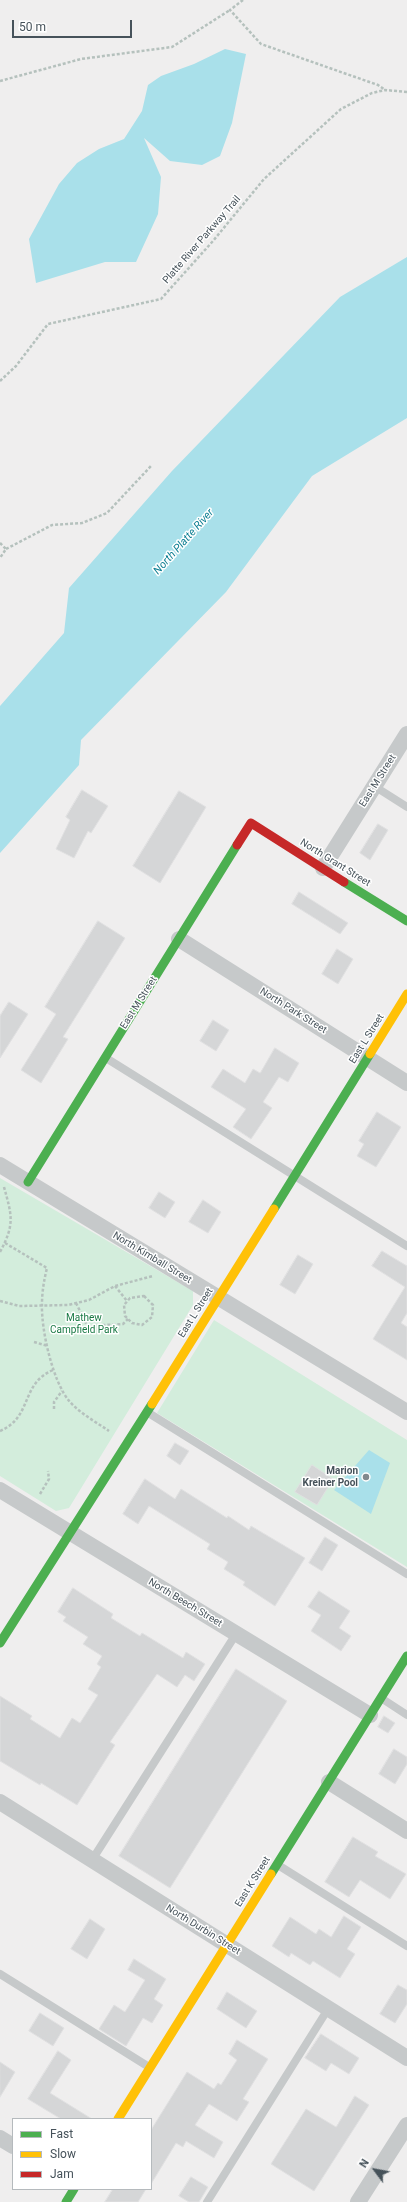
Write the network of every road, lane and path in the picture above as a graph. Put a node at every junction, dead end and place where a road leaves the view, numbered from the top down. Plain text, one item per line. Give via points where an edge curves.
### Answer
1 (243, 0) edge
2 (230, 10) junction
3 (0, 81) edge
4 (385, 90) junction
5 (407, 92) edge
6 (0, 380) edge
7 (151, 466) dead end
8 (0, 543) edge
9 (6, 549) junction
10 (0, 558) edge
11 (407, 734) edge
12 (374, 786) junction
13 (407, 807) edge
14 (251, 823) joint
15 (323, 868) junction
16 (407, 921) edge
17 (179, 939) junction
18 (407, 994) edge
19 (105, 1058) junction
20 (368, 1058) junction
21 (407, 1082) edge
22 (0, 1165) edge
23 (294, 1176) junction
24 (28, 1182) junction
25 (4, 1187) dead end
26 (5, 1243) junction
27 (407, 1246) edge
28 (0, 1252) edge
29 (155, 1276) dead end
30 (115, 1286) junction
31 (218, 1298) junction
32 (0, 1301) edge
33 (127, 1301) junction
34 (76, 1304) junction
35 (42, 1306) junction
36 (128, 1320) junction
37 (87, 1325) dead end
38 (99, 1329) dead end
39 (34, 1342) dead end
40 (48, 1346) junction
41 (53, 1370) junction
42 (62, 1391) junction
43 (54, 1409) dead end
44 (146, 1412) junction
45 (407, 1412) edge
46 (0, 1431) edge
47 (109, 1431) dead end
48 (48, 1471) dead end
49 (0, 1490) edge
50 (40, 1494) dead end
51 (70, 1533) junction
52 (407, 1574) edge
53 (236, 1634) junction
54 (0, 1643) edge
55 (407, 1656) edge
56 (381, 1698) junction
57 (407, 1715) edge
58 (370, 1716) junction
59 (329, 1782) junction
60 (0, 1802) edge
61 (407, 1830) edge
62 (92, 1860) junction
63 (277, 1864) junction
64 (227, 1945) junction
65 (407, 1946) edge
66 (0, 1974) edge
67 (328, 2009) junction
68 (407, 2058) edge
69 (150, 2068) junction
70 (119, 2118) edge
71 (407, 2125) edge
72 (0, 2138) edge
73 (12, 2145) edge
74 (73, 2190) edge
75 (66, 2202) edge
76 (207, 2202) edge
77 (358, 2202) edge

1 - 2 path
2 - 3 path via 172,47 81,59
2 - 4 path via 261,44 378,85
4 - 5 path, Platte River Parkway Trail
4 - 6 path, Platte River Parkway Trail via 372,93 341,109 264,179 161,299 48,324 16,366
7 - 9 path via 107,513 82,523 52,525
8 - 9 path
9 - 10 path
11 - 12 street, East M Street
12 - 13 lane
12 - 15 street, East M Street
14 - 15 street, North Grant Street
14 - 17 street, East M Street
15 - 16 street, North Grant Street
17 - 19 street, East M Street
17 - 20 street, North Park Street
18 - 20 street, East L Street
19 - 23 lane
19 - 24 street, East M Street
20 - 21 street, North Park Street
20 - 23 street, East L Street
22 - 24 street, North Kimball Street
23 - 27 lane
23 - 31 street, East L Street
24 - 31 street, North Kimball Street
25 - 26 path via 12,1226
26 - 28 path
26 - 35 path via 47,1268 42,1290
29 - 30 path
30 - 33 path
30 - 34 path
31 - 44 street, East L Street
31 - 45 street, North Kimball Street
32 - 35 path via 19,1306
33 - 36 path via 124,1305
33 - 36 path via 130,1298 144,1296 153,1305 152,1317 142,1325
34 - 35 path
34 - 37 path
35 - 40 path
36 - 38 path via 123,1324 103,1325
39 - 40 path
40 - 41 path
41 - 42 path
41 - 46 path via 37,1379 21,1413 14,1422
42 - 43 path via 54,1402
42 - 47 path via 83,1414
44 - 51 street, East L Street
44 - 52 lane
48 - 50 path via 49,1479
49 - 51 street, North Beech Street
51 - 53 street, North Beech Street
51 - 54 street, East L Street
53 - 58 street, North Beech Street
53 - 62 lane
55 - 56 street, East K Street
56 - 57 lane
56 - 58 street, East K Street
58 - 59 street, East K Street
59 - 61 street
59 - 63 street, East K Street
60 - 62 street, North Durbin Street
62 - 64 street, North Durbin Street
63 - 64 street, East K Street
63 - 65 lane
64 - 67 street, North Durbin Street
64 - 69 street, East K Street
66 - 69 lane
67 - 68 street, North Durbin Street
67 - 76 lane
69 - 70 street, East K Street
71 - 77 street
72 - 73 street
74 - 75 street

